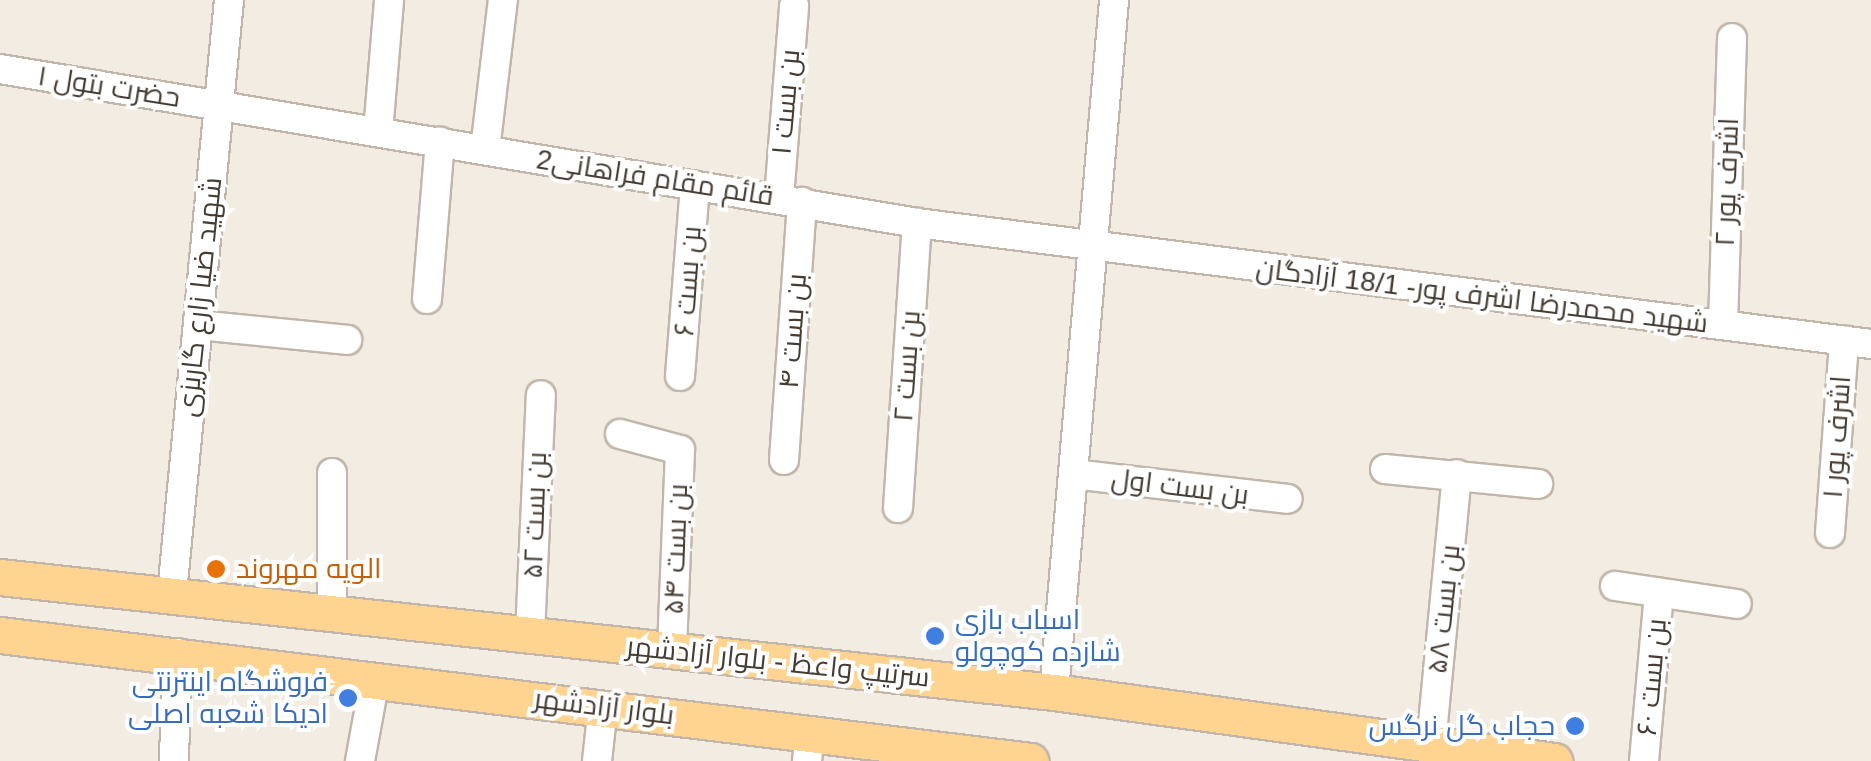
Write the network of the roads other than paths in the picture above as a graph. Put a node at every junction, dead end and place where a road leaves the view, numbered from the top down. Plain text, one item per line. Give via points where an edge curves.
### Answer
1 (229, 0) edge
2 (390, 0) edge
3 (503, 0) edge
4 (1114, 0) edge
5 (794, 6) dead end
6 (1732, 38) dead end
7 (0, 69) edge
8 (219, 105) junction
9 (378, 132) junction
10 (440, 142) junction
11 (484, 150) junction
12 (695, 186) junction
13 (790, 200) junction
14 (917, 223) junction
15 (1092, 248) junction
16 (427, 298) dead end
17 (198, 325) junction
18 (1723, 326) junction
19 (347, 340) dead end
20 (1858, 342) edge
21 (680, 376) dead end
22 (540, 395) dead end
23 (620, 434) dead end
24 (784, 460) dead end
25 (1386, 469) dead end
26 (332, 473) dead end
27 (1073, 474) junction
28 (1458, 474) junction
29 (1538, 484) dead end
30 (1288, 499) dead end
31 (898, 508) dead end
32 (1830, 533) dead end
33 (0, 577) edge
34 (1615, 586) dead end
35 (172, 593) junction
36 (1659, 593) junction
37 (1737, 604) dead end
38 (332, 612) junction
39 (530, 634) junction
40 (0, 635) edge
41 (672, 650) junction
42 (178, 653) junction
43 (375, 679) junction
44 (1054, 692) junction
45 (603, 707) junction
46 (1430, 744) junction
47 (809, 747) edge
48 (174, 761) edge
49 (360, 761) edge
50 (597, 761) edge
51 (1030, 761) edge
52 (1554, 761) edge
53 (1644, 761) edge

1 - 8 street, شهید ضیا زارع گاریزی
2 - 9 street
3 - 11 street
4 - 15 street
5 - 13 street, بن بست ۱
6 - 18 street, ۲ اشرف پور
7 - 8 street, حضرت بتول ۱
8 - 9 street, 2قائم مقام فراهانی
8 - 17 street, شهید ضیا زارع گاریزی
9 - 10 street, 2قائم مقام فراهانی
10 - 11 street, 2قائم مقام فراهانی
10 - 16 street
11 - 12 street, 2قائم مقام فراهانی
12 - 13 street, 2قائم مقام فراهانی
12 - 21 street, بن بست ۶
13 - 14 street, 2قائم مقام فراهانی
13 - 24 street, بن بست ۴
14 - 15 street, 2قائم مقام فراهانی
14 - 31 street, بن بست ۲
15 - 18 street, شهید محمدرضا اشرف پور- 18/1 آزادگان
15 - 27 street
17 - 19 street
17 - 35 street, شهید ضیا زارع گاریزی
18 - 20 street, شهید محمدرضا اشرف پور- 18/1 آزادگان
20 - 32 street, ۱ اشرف پور
22 - 39 street, بن بست ۵۲
23 - 41 street, بن بست ۵۴ via 680,450
25 - 28 street
26 - 38 street
27 - 30 street, بن بست اول
27 - 44 street
28 - 29 street
28 - 46 street, بن بست ۵۸
33 - 35 main road, سرتیپ واعظ - بلوار آزادشهر
34 - 36 street, بن بست ۶۰
35 - 38 main road, سرتیپ واعظ - بلوار آزادشهر
36 - 37 street, بن بست ۶۰
36 - 53 street, بن بست ۶۰
38 - 39 main road, سرتیپ واعظ - بلوار آزادشهر
39 - 41 main road, سرتیپ واعظ - بلوار آزادشهر
40 - 42 main road
41 - 44 main road, سرتیپ واعظ - بلوار آزادشهر
42 - 43 main road, بلوار آزادشهر
42 - 48 street
43 - 45 main road, بلوار آزادشهر
43 - 49 street
44 - 46 main road, سرتیپ واعظ - بلوار آزادشهر
45 - 47 main road, بلوار آزادشهر
45 - 50 street
46 - 52 main road, سرتیپ واعظ - بلوار آزادشهر
47 - 51 main road, بلوار آزادشهر

